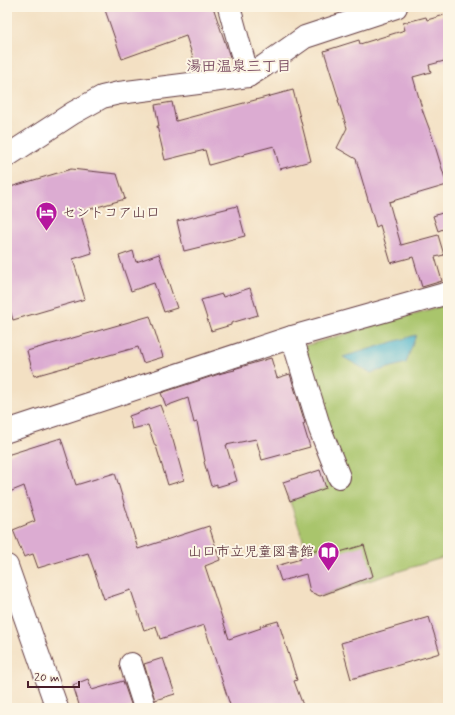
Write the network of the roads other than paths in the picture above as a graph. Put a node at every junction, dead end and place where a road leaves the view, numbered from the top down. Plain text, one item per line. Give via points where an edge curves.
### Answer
1 (229, 7) edge
2 (396, 7) edge
3 (248, 76) junction
4 (7, 156) edge
5 (448, 293) edge
6 (292, 337) junction
7 (7, 431) edge
8 (339, 477) dead end
9 (7, 566) edge
10 (131, 664) dead end
11 (57, 708) edge
12 (145, 708) edge

1 - 3 street
2 - 3 street via 305,37
3 - 4 street via 102,97 72,113
5 - 6 street
6 - 7 street
6 - 8 street via 320,429
9 - 11 street
10 - 12 street

